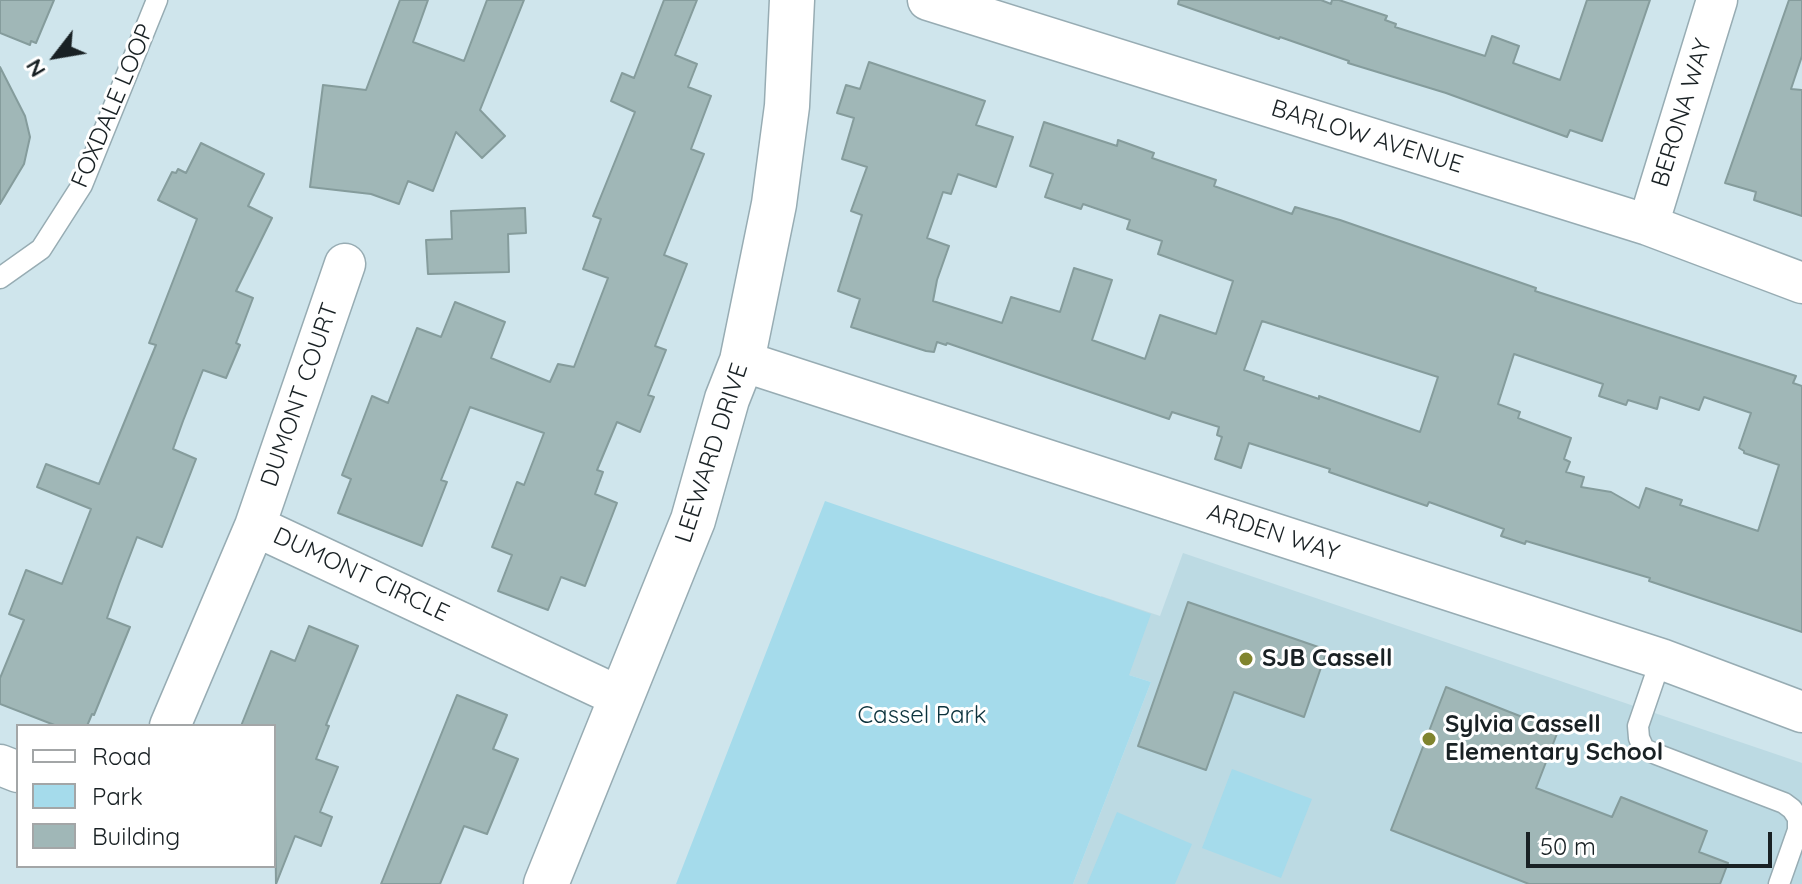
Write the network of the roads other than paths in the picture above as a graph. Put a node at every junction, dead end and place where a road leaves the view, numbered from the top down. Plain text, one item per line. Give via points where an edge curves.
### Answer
1 (157, 0) edge
2 (792, 0) edge
3 (928, 0) edge
4 (1717, 0) edge
5 (1648, 225) junction
6 (345, 264) dead end
7 (0, 278) edge
8 (1802, 283) edge
9 (742, 361) junction
10 (255, 526) junction
11 (1661, 659) junction
12 (620, 697) junction
13 (1802, 712) edge
14 (171, 724) edge
15 (546, 884) edge
16 (1779, 884) edge

1 - 7 lane, FOXDALE LOOP via 82,185 41,249
2 - 9 street, LEEWARD DRIVE via 787,106 774,204
3 - 5 street, BARLOW AVENUE
4 - 5 street, BERONA WAY
5 - 8 street, BARLOW AVENUE
6 - 10 street, DUMONT COURT
9 - 11 street, ARDEN WAY
9 - 12 street, LEEWARD DRIVE via 693,520
10 - 12 street, DUMONT CIRCLE
10 - 14 street, DUMONT CIRCLE
11 - 13 street, ARDEN WAY
11 - 16 lane via 1638,726 1644,749 1792,809 1798,830
12 - 15 street, LEEWARD DRIVE

